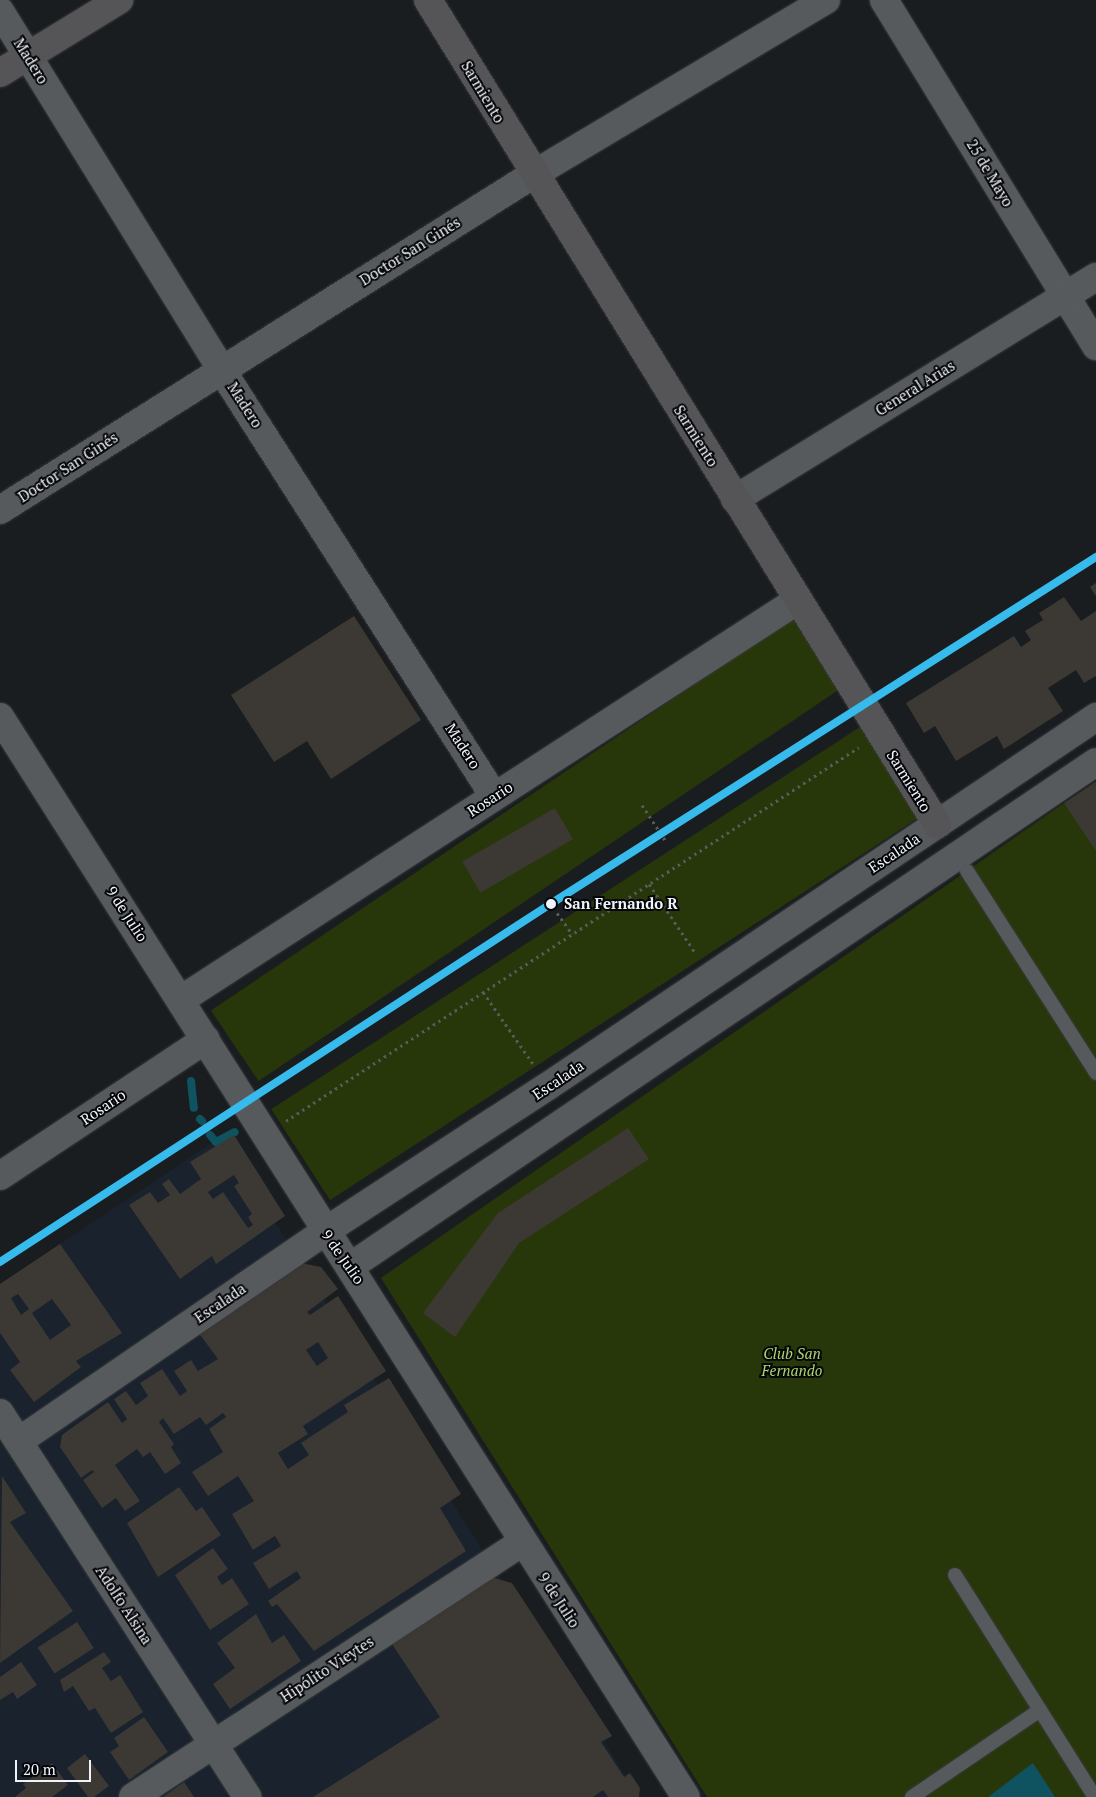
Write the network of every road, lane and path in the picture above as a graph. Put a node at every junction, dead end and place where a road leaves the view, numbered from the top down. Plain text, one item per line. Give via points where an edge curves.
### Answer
1 (119, 0) edge
2 (428, 0) edge
3 (826, 0) edge
4 (884, 0) edge
5 (0, 11) edge
6 (28, 56) junction
7 (0, 73) edge
8 (534, 174) junction
9 (1096, 277) edge
10 (1065, 295) junction
11 (1096, 346) edge
12 (221, 368) junction
13 (735, 499) junction
14 (0, 510) edge
15 (798, 600) junction
16 (0, 717) edge
17 (1096, 717) edge
18 (880, 733) junction
19 (1096, 762) edge
20 (494, 796) junction
21 (642, 805) dead end
22 (937, 824) junction
23 (666, 843) dead end
24 (962, 864) junction
25 (648, 884) junction
26 (557, 913) dead end
27 (572, 934) junction
28 (712, 976) junction
29 (483, 992) junction
30 (182, 999) junction
31 (206, 1039) junction
32 (1096, 1073) edge
33 (548, 1086) junction
34 (265, 1134) junction
35 (0, 1176) edge
36 (324, 1232) junction
37 (351, 1266) junction
38 (0, 1413) edge
39 (19, 1441) junction
40 (522, 1542) junction
41 (955, 1576) dead end
42 (1040, 1710) junction
43 (213, 1744) junction
44 (133, 1797) edge
45 (247, 1797) edge
46 (686, 1797) edge
47 (912, 1797) edge
48 (1095, 1797) edge

1 - 6 street
2 - 8 street, Sarmiento
3 - 8 street, Doctor San Ginés
4 - 10 street, 25 de Mayo
5 - 6 street, Madero
6 - 7 street
6 - 12 street, Madero
8 - 12 street, Doctor San Ginés
8 - 13 street, Sarmiento
9 - 10 street, General Arias
10 - 11 street, 25 de Mayo
10 - 13 street, General Arias
12 - 14 street, Doctor San Ginés
12 - 20 street, Madero
13 - 15 street, Sarmiento
15 - 18 street, Sarmiento
15 - 20 street, Rosario
16 - 30 street, 9 de Julio
17 - 22 street, Escalada
18 - 22 street, Sarmiento
18 - 25 path
19 - 24 street
20 - 30 street, Rosario
21 - 23 path
22 - 24 street, Sarmiento
22 - 28 street, Escalada
24 - 32 lane
24 - 37 street
25 - 27 path
25 - 28 path
26 - 27 path
27 - 29 path
28 - 33 street, Escalada
29 - 33 path
29 - 34 path
30 - 31 street, 9 de Julio
31 - 34 street, 9 de Julio
31 - 35 street, Rosario
33 - 36 street, Escalada
34 - 36 street, 9 de Julio
36 - 37 street, 9 de Julio
36 - 39 street, Escalada
37 - 40 street, 9 de Julio
38 - 39 street, Adolfo Alsina
39 - 43 street, Adolfo Alsina
40 - 43 street, Hipólito Vieytes
40 - 46 street, 9 de Julio
41 - 42 lane
42 - 47 lane
42 - 48 lane
43 - 44 street, Hipólito Vieytes
43 - 45 street, Adolfo Alsina

